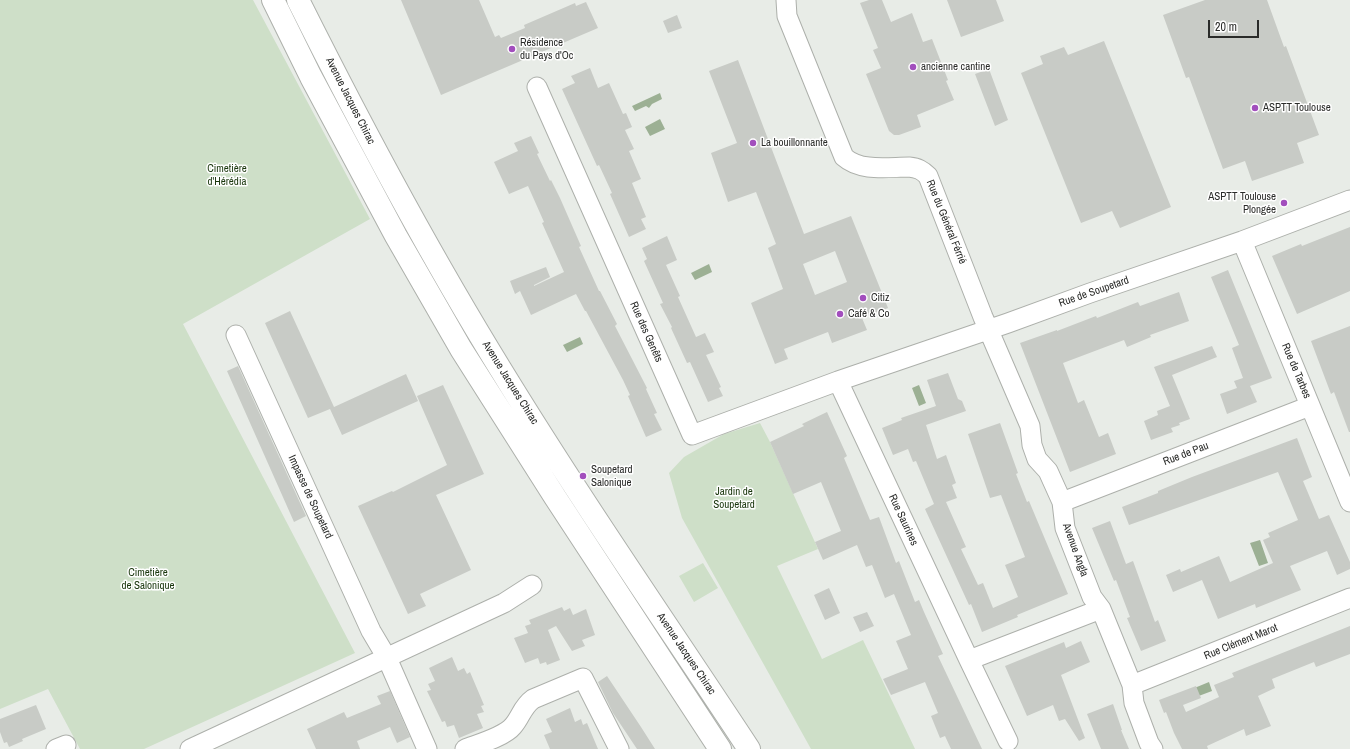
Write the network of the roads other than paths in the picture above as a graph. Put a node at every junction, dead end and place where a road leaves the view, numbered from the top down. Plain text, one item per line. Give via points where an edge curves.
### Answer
1 (273, 0) edge
2 (298, 0) edge
3 (786, 0) edge
4 (537, 87) dead end
5 (1350, 200) edge
6 (1242, 241) junction
7 (989, 330) junction
8 (236, 335) dead end
9 (838, 381) junction
10 (1310, 406) junction
11 (1062, 502) junction
12 (1350, 502) edge
13 (532, 585) dead end
14 (1350, 598) edge
15 (1101, 609) junction
16 (387, 658) junction
17 (969, 660) junction
18 (1132, 685) junction
19 (1008, 741) dead end
20 (425, 748) edge
21 (190, 749) edge
22 (465, 749) edge
23 (619, 749) edge
24 (720, 749) edge
25 (749, 749) edge
26 (1153, 749) edge

1 - 24 main road, Avenue Jacques Chirac via 396,236 462,349 555,497
2 - 25 main road, Avenue Jacques Chirac via 393,185 500,370
3 - 7 street, Rue du Général Férrié via 788,16 844,156 857,165 909,167 922,170 928,176
4 - 9 street, Rue des Genêts via 692,435
5 - 6 street, Rue de Soupetard
6 - 7 street, Rue de Soupetard
6 - 10 street, Rue de Tarbes
7 - 9 street, Rue de Soupetard
7 - 11 street, Avenue Angla via 1030,426 1037,459 1048,471
8 - 16 street, Impasse de Soupetard via 371,631
9 - 17 street, Rue Saurines
10 - 11 street, Rue de Pau
10 - 12 street, Rue de Tarbes
11 - 15 street, Avenue Angla via 1065,528 1092,597
13 - 16 street via 504,603
14 - 18 street, Rue Clément Marot
15 - 17 street
15 - 18 street, Avenue Angla
16 - 20 street, Impasse de Soupetard
16 - 21 street
17 - 19 street, Rue Saurines
18 - 26 street, Avenue Angla via 1134,703
22 - 23 street via 513,727 526,704 533,698 583,678

